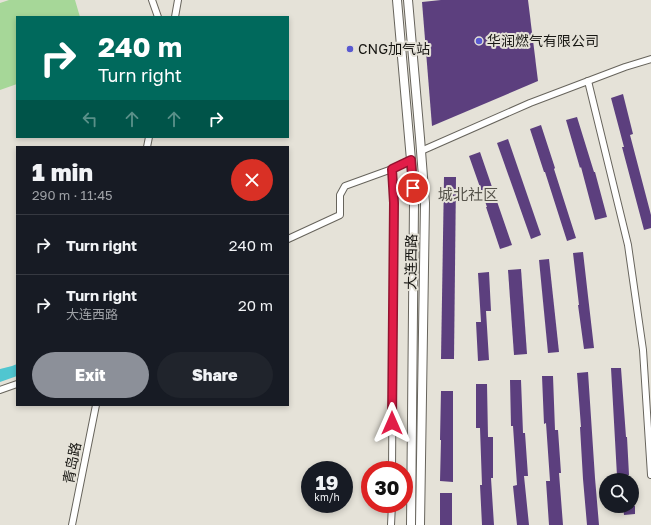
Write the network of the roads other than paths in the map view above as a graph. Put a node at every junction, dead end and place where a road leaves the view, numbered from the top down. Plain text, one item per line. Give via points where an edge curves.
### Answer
1 (152, 0) edge
2 (178, 0) edge
3 (397, 0) edge
4 (408, 0) edge
5 (158, 16) edge
6 (175, 16) edge
7 (651, 59) edge
8 (588, 81) junction
9 (421, 151) junction
10 (411, 160) junction
11 (392, 169) junction
12 (289, 239) edge
13 (16, 384) edge
14 (0, 390) edge
15 (96, 406) edge
16 (650, 436) edge
17 (392, 461) edge
18 (651, 475) edge
19 (392, 513) edge
20 (72, 525) edge
21 (391, 525) edge
22 (411, 525) edge
23 (420, 525) edge

1 - 5 street
2 - 6 street
3 - 10 main road, 大连西路
4 - 9 main road, 大连西路
7 - 8 street
8 - 9 street via 530,103
8 - 16 street via 628,245 643,350
9 - 23 main road, 大连西路 via 425,203
10 - 11 street
10 - 22 main road, 大连西路 via 414,203
11 - 12 street via 345,186 340,195 340,215
11 - 17 street
13 - 14 street
15 - 20 street, 青岛路
16 - 18 street
19 - 21 street

